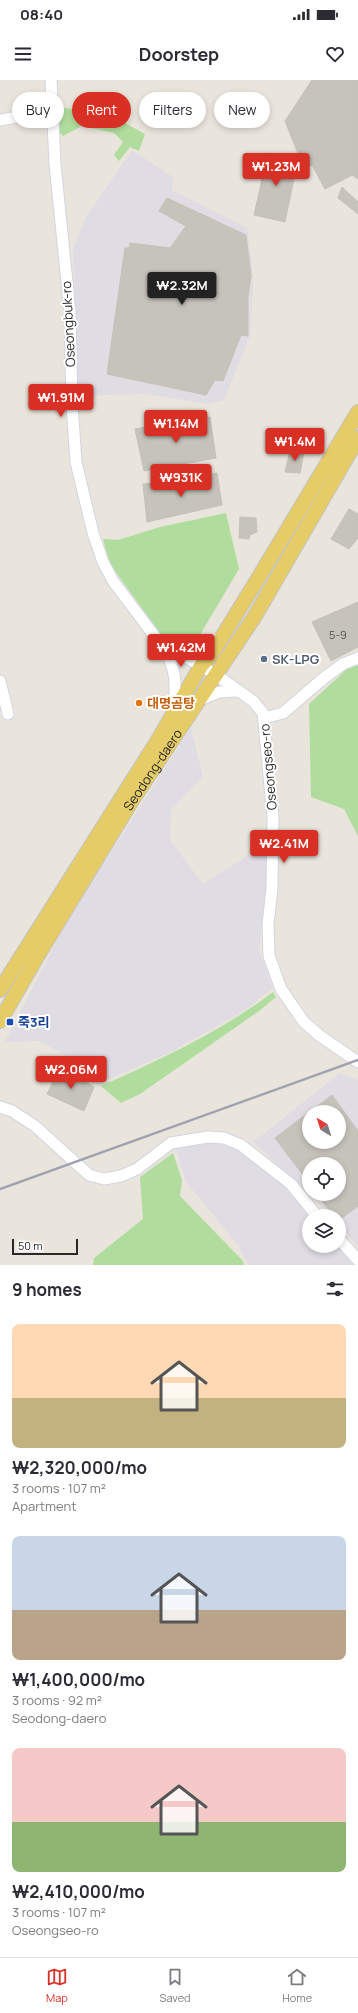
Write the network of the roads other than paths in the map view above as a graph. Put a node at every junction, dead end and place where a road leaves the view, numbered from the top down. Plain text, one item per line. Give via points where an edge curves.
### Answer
1 (51, 80) edge
2 (52, 92) edge
3 (12, 118) edge
4 (0, 120) edge
5 (53, 128) edge
6 (358, 412) edge
7 (358, 438) edge
8 (222, 637) junction
9 (161, 644) junction
10 (176, 653) junction
11 (358, 658) edge
12 (201, 666) junction
13 (215, 674) junction
14 (0, 681) edge
15 (239, 691) junction
16 (198, 702) junction
17 (8, 714) dead end
18 (174, 714) junction
19 (264, 718) junction
20 (0, 990) edge
21 (0, 1021) edge
22 (358, 1062) edge
23 (0, 1107) edge
24 (311, 1209) edge
25 (346, 1247) edge
26 (358, 1260) edge

1 - 2 street, Oseongbuk-ro
3 - 4 street
5 - 9 street, Oseongbuk-ro via 70,312 76,462 93,533 104,562 113,581
6 - 8 main road, Seodong-daero
7 - 13 main road, Seodong-daero via 255,616
8 - 10 street via 191,651
8 - 12 main road, Seodong-daero
9 - 10 street, Oseongseo-ro
9 - 18 street via 171,660 176,680
10 - 12 street, Oseongseo-ro
11 - 19 street via 343,664 325,677 283,713
12 - 13 street, Oseongseo-ro
12 - 18 main road, Seodong-daero
13 - 15 street, Oseongseo-ro
13 - 16 main road, Seodong-daero
14 - 17 street
15 - 16 street via 219,692
15 - 19 street, Oseongseo-ro via 259,707
16 - 21 main road, Seodong-daero via 123,816
18 - 20 main road, Seodong-daero
19 - 22 street, Oseongseo-ro via 273,817 269,956 281,989 304,1022
23 - 24 street via 12,1111 35,1126 89,1175 104,1179 137,1169 171,1143 208,1137 224,1138 241,1146 291,1184
25 - 26 street

